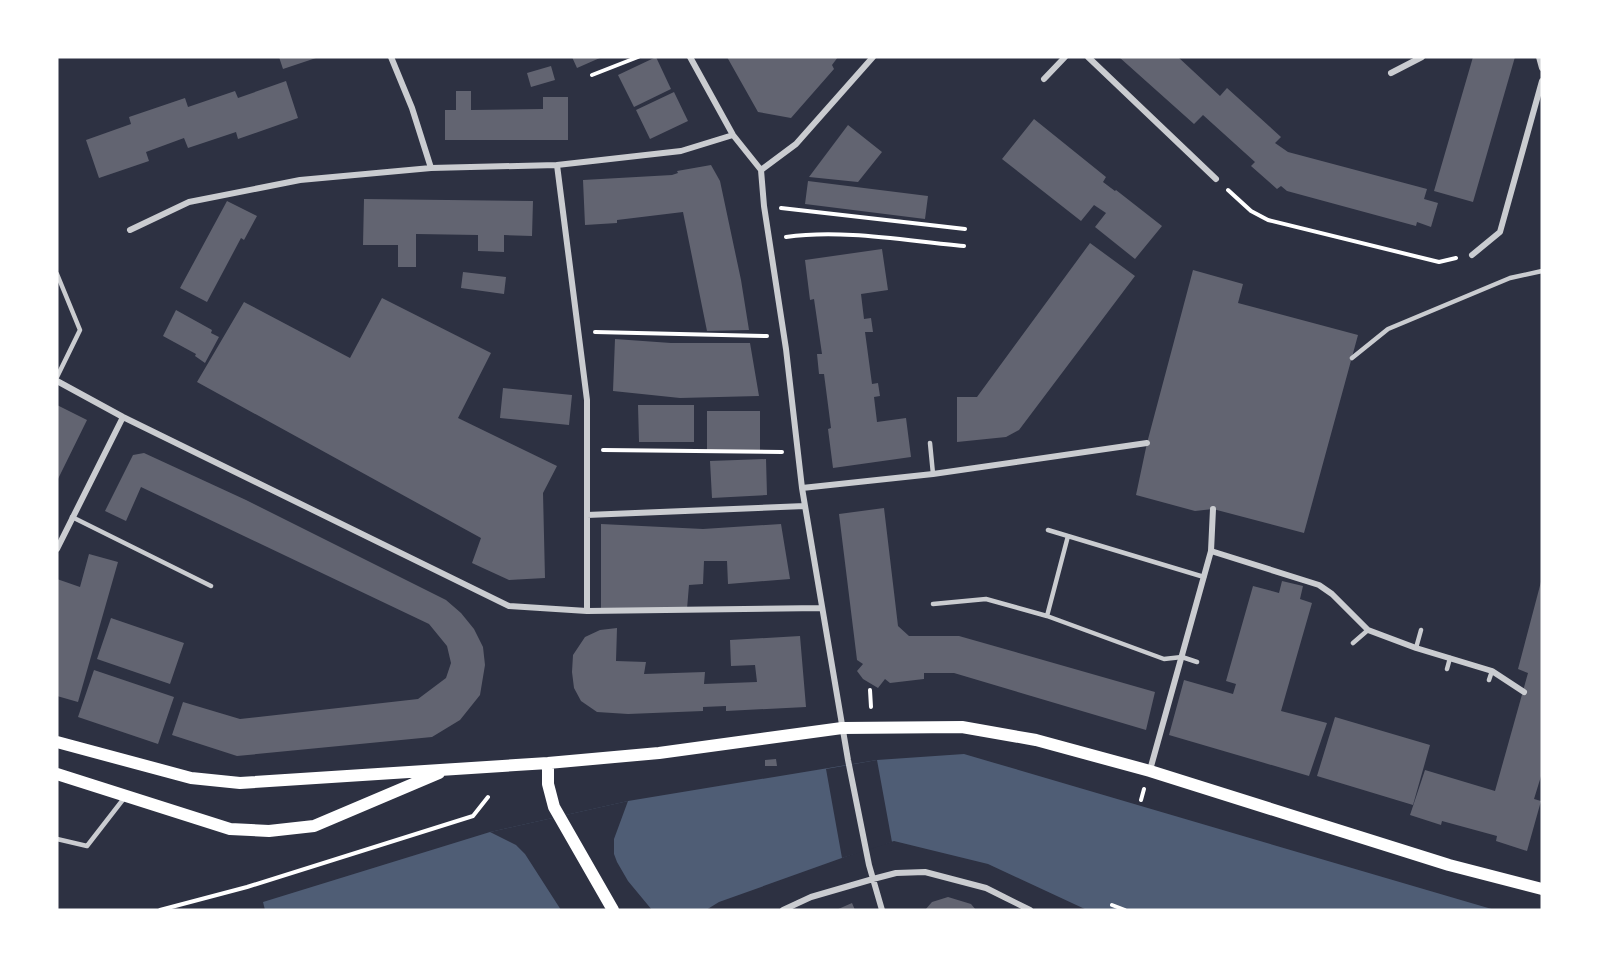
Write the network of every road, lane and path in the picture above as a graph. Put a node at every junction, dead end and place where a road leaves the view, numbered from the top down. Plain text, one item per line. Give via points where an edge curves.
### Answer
1 (392, 57) edge
2 (638, 57) edge
3 (690, 57) edge
4 (873, 57) edge
5 (1065, 57) edge
6 (1088, 57) edge
7 (1422, 57) edge
8 (1539, 57) edge
9 (1542, 68) edge
10 (1391, 73) dead end
11 (592, 75) dead end
12 (1044, 79) dead end
13 (1542, 81) edge
14 (1540, 97) edge
15 (733, 135) junction
16 (557, 165) junction
17 (431, 168) junction
18 (761, 170) junction
19 (1216, 179) joint
20 (764, 206) junction
21 (130, 230) dead end
22 (965, 230) dead end
23 (770, 239) junction
24 (964, 246) dead end
25 (1472, 255) joint
26 (1542, 271) edge
27 (57, 274) edge
28 (579, 333) junction
29 (782, 333) junction
30 (1352, 358) dead end
31 (57, 379) edge
32 (123, 417) junction
33 (930, 443) dead end
34 (1147, 443) dead end
35 (588, 450) junction
36 (798, 453) junction
37 (933, 474) junction
38 (802, 488) junction
39 (805, 506) junction
40 (1213, 509) dead end
41 (587, 515) junction
42 (72, 517) junction
43 (1048, 530) dead end
44 (1068, 536) junction
45 (57, 549) edge
46 (1211, 551) junction
47 (1203, 577) junction
48 (211, 586) dead end
49 (933, 604) dead end
50 (822, 608) junction
51 (587, 611) junction
52 (1047, 616) junction
53 (1368, 630) junction
54 (1421, 630) dead end
55 (1353, 643) dead end
56 (1416, 648) junction
57 (1182, 657) junction
58 (1450, 658) junction
59 (1197, 662) dead end
60 (1447, 669) dead end
61 (1492, 671) junction
62 (1489, 680) dead end
63 (1524, 692) dead end
64 (842, 728) junction
65 (57, 742) edge
66 (548, 763) junction
67 (448, 769) junction
68 (1150, 771) junction
69 (57, 774) edge
70 (126, 794) junction
71 (488, 797) dead end
72 (57, 839) edge
73 (873, 879) junction
74 (1542, 889) edge
75 (1112, 905) dead end
76 (160, 910) edge
77 (614, 910) edge
78 (783, 910) edge
79 (882, 910) edge
80 (1030, 910) edge
81 (1125, 910) edge

1 - 17 street
2 - 11 path
3 - 15 street
4 - 18 street via 796,144
5 - 12 street
6 - 19 street
7 - 10 street
8 - 9 street
13 - 14 street
14 - 25 street via 1500,232
15 - 16 street via 681,151
15 - 18 street
16 - 17 street
16 - 28 street
17 - 21 street via 300,180 189,202
18 - 20 street
19 - 25 path via 1251,211 1268,219 1439,262
20 - 22 path
20 - 23 street
23 - 24 path via 801,235 864,237
23 - 29 street
26 - 30 lane via 1510,279 1388,329
27 - 31 lane via 80,330
28 - 29 path via 760,338
28 - 35 street
29 - 36 street
31 - 32 street
32 - 42 street
32 - 51 street via 509,606
33 - 37 lane
34 - 37 street
35 - 36 path
35 - 41 street
36 - 38 street
37 - 38 street
38 - 39 street
39 - 41 street
39 - 50 street
40 - 46 street
41 - 51 street
42 - 45 street
42 - 48 lane
43 - 44 lane
44 - 47 lane
44 - 52 lane
46 - 47 street
46 - 53 street via 1319,585
47 - 57 street
49 - 52 lane via 986,599
50 - 51 street
50 - 64 street
52 - 57 lane via 1164,659
53 - 55 lane
53 - 56 street
54 - 56 lane
56 - 58 street
57 - 59 lane
57 - 68 street
58 - 60 lane
58 - 61 street
61 - 62 lane
61 - 63 street
64 - 66 main road via 659,753
64 - 68 main road via 962,727 1036,740
64 - 73 street
65 - 67 main road via 191,778 240,783
66 - 67 main road
66 - 77 main road via 554,807
67 - 70 main road via 314,826 269,831 230,828
68 - 74 main road via 1449,865
69 - 70 main road
70 - 72 lane via 87,846
71 - 76 path via 473,816
73 - 78 street via 811,897
73 - 79 street
73 - 80 street via 925,872 986,888
75 - 81 path

